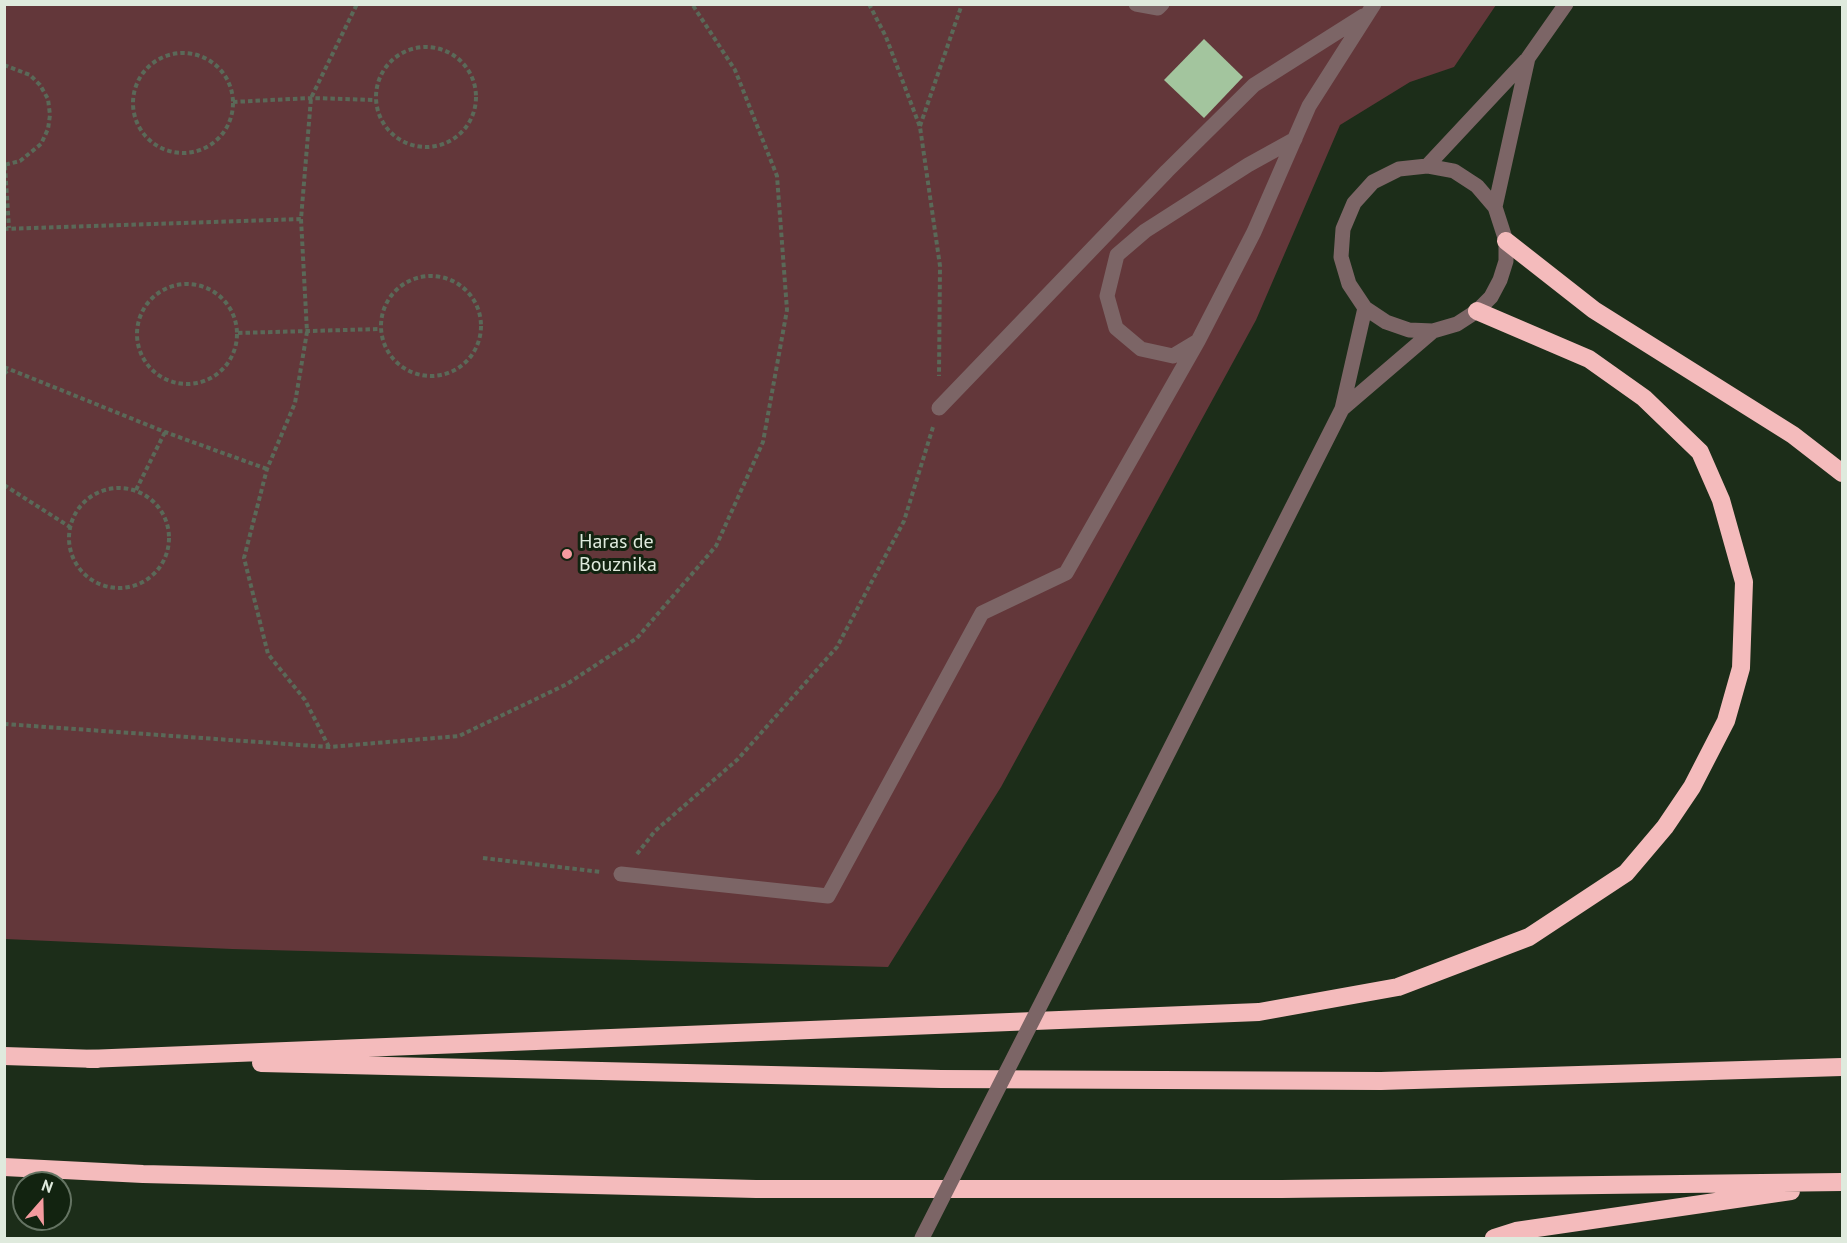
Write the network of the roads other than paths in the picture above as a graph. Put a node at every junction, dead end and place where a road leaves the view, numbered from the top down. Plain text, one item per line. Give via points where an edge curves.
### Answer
1 (1136, 4) edge
2 (1162, 4) edge
3 (1566, 4) edge
4 (1371, 9) edge
5 (1528, 58) junction
6 (1295, 139) junction
7 (1427, 166) junction
8 (1495, 207) junction
9 (1506, 241) junction
10 (1365, 308) junction
11 (1477, 311) junction
12 (1433, 331) junction
13 (1198, 341) junction
14 (939, 408) road end
15 (1342, 409) junction
16 (1842, 473) edge
17 (621, 874) road end
18 (4, 1056) edge
19 (87, 1059) junction
20 (1842, 1067) edge
21 (4, 1167) edge
22 (1842, 1183) edge
23 (922, 1239) edge
24 (1494, 1239) edge

1 - 2 street via 1158,8
3 - 5 street
4 - 6 street via 1310,106
4 - 14 street via 1254,85
5 - 7 street
5 - 8 street
6 - 13 street via 1254,232
6 - 13 street via 1145,231 1117,255 1107,296 1116,328 1141,349 1173,356
7 - 8 street via 1454,171 1477,186
7 - 10 street via 1399,169 1373,182 1350,211 1343,229 1341,257 1349,284
8 - 9 street
9 - 11 street via 1506,261 1500,280
9 - 16 highway via 1594,310 1793,435
10 - 12 street via 1386,322 1409,330
10 - 15 street
11 - 12 street via 1457,324
11 - 19 highway via 1589,359 1644,398 1700,452 1721,500 1744,582 1741,668 1726,722 1692,788 1626,873 1529,937 1398,987 1259,1012
12 - 15 street
13 - 17 street via 1066,573 982,613 828,896
15 - 23 street, bridge
18 - 19 highway
19 - 20 highway via 965,1079 1381,1081
21 - 22 highway via 756,1189
22 - 24 highway via 1516,1231

